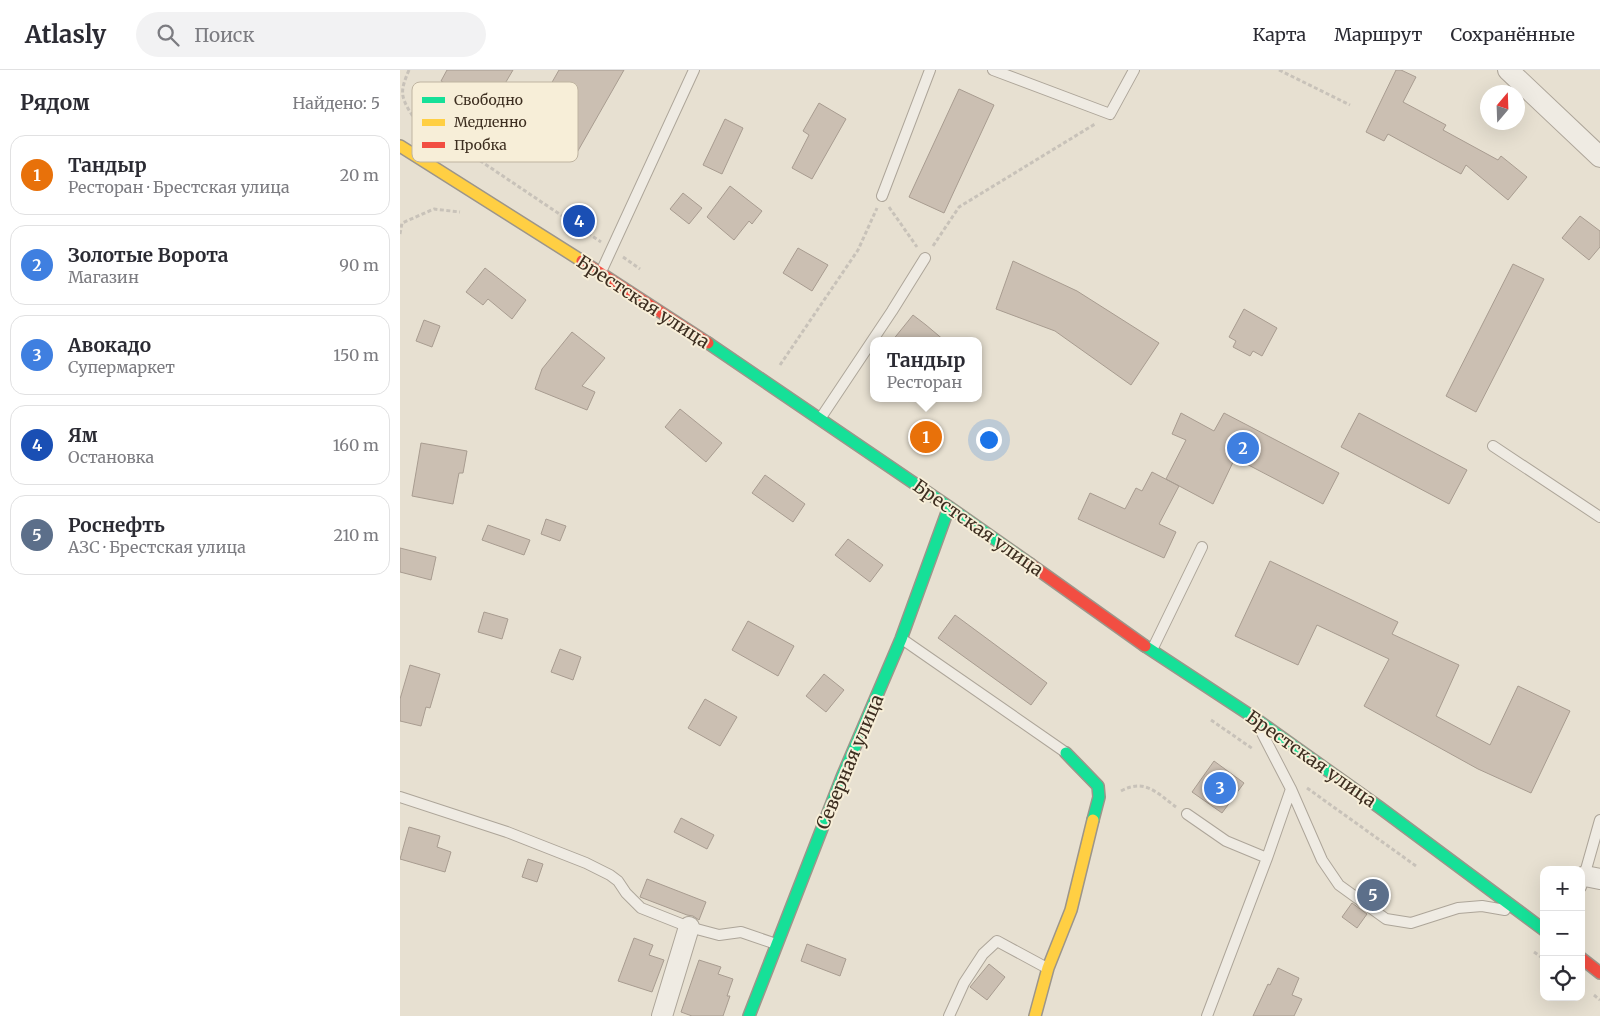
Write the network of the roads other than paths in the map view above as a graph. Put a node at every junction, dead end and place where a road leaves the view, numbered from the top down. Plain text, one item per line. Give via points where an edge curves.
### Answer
1 (694, 70) edge
2 (930, 70) edge
3 (993, 70) edge
4 (1134, 70) edge
5 (1508, 70) edge
6 (400, 146) edge
7 (412, 154) edge
8 (1600, 157) edge
9 (425, 162) edge
10 (882, 196) road end
11 (925, 258) road end
12 (600, 273) junction
13 (874, 337) edge
14 (870, 343) edge
15 (820, 420) junction
16 (1493, 446) dead end
17 (949, 507) junction
18 (1600, 517) edge
19 (1202, 547) dead end
20 (902, 638) junction
21 (1152, 651) junction
22 (1253, 717) junction
23 (1066, 753) joint
24 (1291, 789) junction
25 (400, 797) edge
26 (1187, 814) road end
27 (1600, 820) edge
28 (1266, 858) junction
29 (1589, 881) edge
30 (1528, 919) junction
31 (689, 927) junction
32 (1540, 927) edge
33 (776, 944) junction
34 (1585, 961) edge
35 (1048, 968) junction
36 (1600, 973) edge
37 (662, 1016) edge
38 (749, 1016) edge
39 (949, 1016) edge
40 (1035, 1016) edge
41 (1207, 1016) edge

1 - 12 lane
2 - 10 lane
3 - 4 lane via 1110,114
5 - 8 street
6 - 7 main road, Брестская улица
9 - 12 main road, Брестская улица
11 - 13 lane
12 - 15 main road, Брестская улица
14 - 15 lane
15 - 17 main road, Брестская улица
16 - 18 lane
17 - 20 main road, Северная улица
17 - 21 main road, Брестская улица
19 - 21 lane
20 - 23 lane
20 - 33 main road, Северная улица via 842,777
21 - 22 main road, Брестская улица
22 - 24 lane
22 - 30 main road, Брестская улица
23 - 35 main road via 1098,786 1099,797 1071,910
24 - 28 lane
24 - 30 lane via 1322,860 1339,885 1386,919 1411,923 1458,908 1482,906
25 - 31 lane via 507,832 586,864 618,881 641,908
26 - 28 lane via 1226,841
27 - 29 lane
28 - 41 lane
30 - 32 main road, Брестская улица
31 - 33 lane via 719,934 741,932
31 - 37 street
33 - 38 main road, Северная улица
34 - 36 main road
35 - 39 lane via 997,941 983,954 964,983
35 - 40 main road

